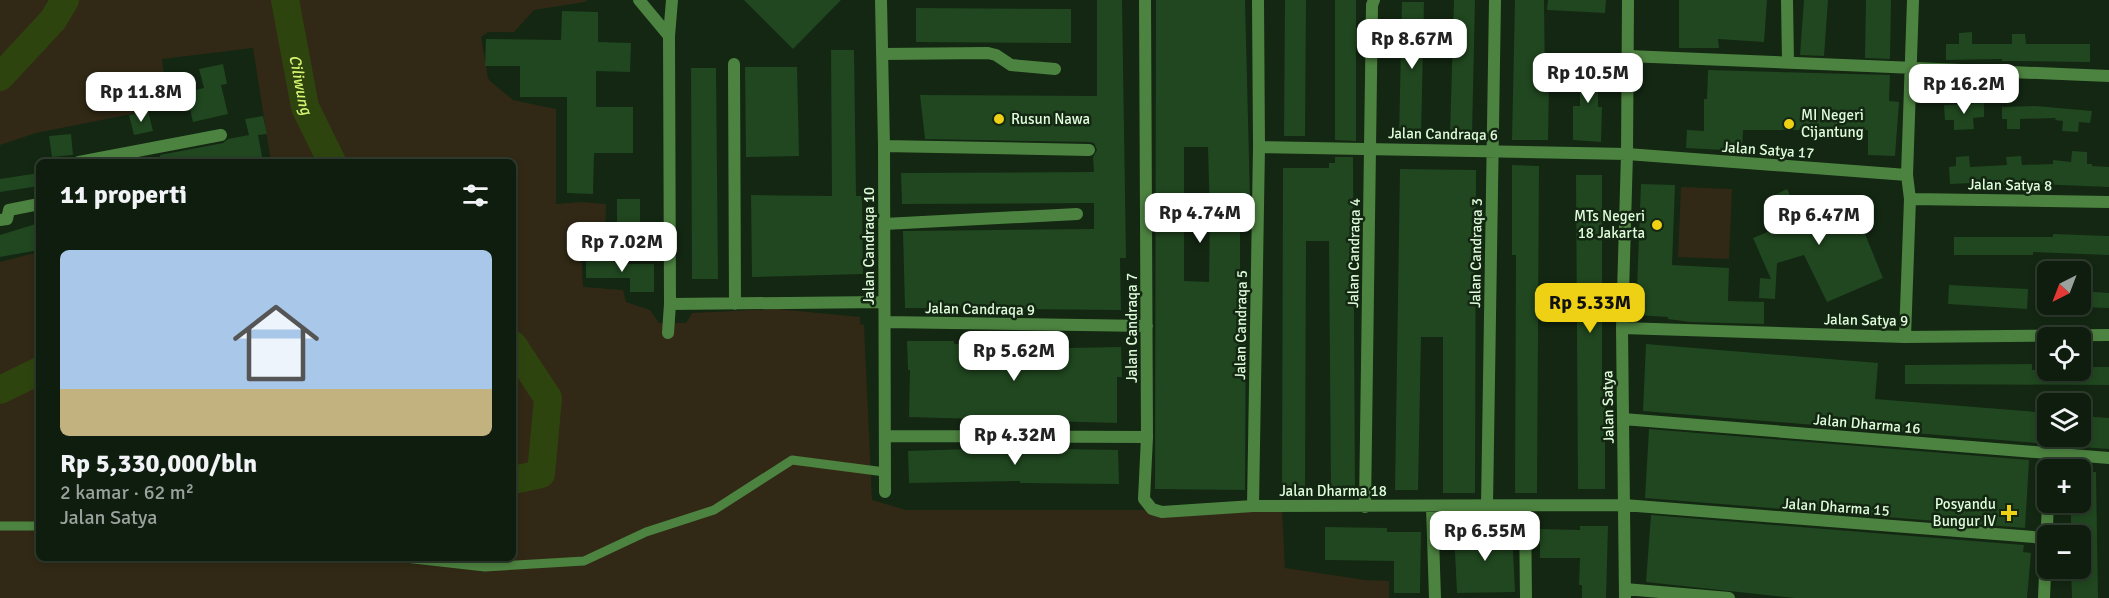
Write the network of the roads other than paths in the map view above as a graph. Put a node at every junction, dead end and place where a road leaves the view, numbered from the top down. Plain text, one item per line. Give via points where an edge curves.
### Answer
1 (639, 0) edge
2 (672, 0) edge
3 (881, 0) edge
4 (1145, 0) edge
5 (1258, 0) edge
6 (1374, 0) edge
7 (1495, 0) edge
8 (1628, 0) edge
9 (1787, 0) edge
10 (1913, 0) edge
11 (669, 36) junction
12 (882, 54) junction
13 (1628, 56) junction
14 (1788, 62) junction
15 (734, 64) dead end
16 (1910, 68) junction
17 (1055, 69) dead end
18 (2109, 76) edge
19 (221, 135) dead end
20 (884, 146) junction
21 (1259, 147) junction
22 (1370, 148) junction
23 (1089, 150) dead end
24 (1492, 150) junction
25 (1627, 154) junction
26 (96, 159) edge
27 (1907, 175) junction
28 (1910, 199) junction
29 (2109, 202) edge
30 (36, 205) edge
31 (1077, 214) dead end
32 (0, 220) edge
33 (884, 224) junction
34 (884, 302) junction
35 (670, 304) junction
36 (735, 304) junction
37 (885, 322) junction
38 (1147, 326) junction
39 (1622, 328) junction
40 (668, 333) dead end
41 (2109, 335) edge
42 (1905, 337) junction
43 (1623, 419) junction
44 (885, 436) junction
45 (1147, 437) junction
46 (2049, 454) junction
47 (2109, 458) edge
48 (2049, 459) edge
49 (885, 472) junction
50 (885, 492) dead end
51 (1624, 505) junction
52 (1253, 506) junction
53 (1487, 506) junction
54 (1525, 506) junction
55 (1365, 507) junction
56 (1432, 507) junction
57 (1152, 509) joint
58 (0, 526) edge
59 (36, 526) edge
60 (2037, 537) edge
61 (432, 561) edge
62 (2045, 579) edge
63 (1625, 593) edge
64 (1435, 598) edge
65 (1526, 598) edge
66 (1729, 598) edge
67 (2044, 598) edge

1 - 11 street
2 - 11 street
3 - 12 street, Jalan Candraqa 10
4 - 38 street, Jalan Candraqa 7
5 - 21 street, Jalan Candraqa 5
6 - 22 street, Jalan Candraqa 4
7 - 24 street, Jalan Candraqa 3
8 - 13 street, Jalan Satya
9 - 14 street
10 - 16 street
11 - 35 street
12 - 17 street via 988,53 1011,65
12 - 20 street, Jalan Candraqa 10
13 - 14 street
13 - 25 street, Jalan Satya
14 - 16 street
15 - 36 street
16 - 18 street
16 - 27 street
19 - 26 street
20 - 23 street
20 - 33 street, Jalan Candraqa 10
21 - 22 street, Jalan Candraqa 6
21 - 52 street, Jalan Candraqa 5
22 - 24 street, Jalan Candraqa 6
22 - 55 street, Jalan Candraqa 4
24 - 25 street, Jalan Candraqa 6
24 - 53 street, Jalan Candraqa 3
25 - 27 street, Jalan Satya 17
25 - 39 street, Jalan Satya
27 - 28 street
28 - 29 street, Jalan Satya 8
28 - 42 street
30 - 32 street via 9,210 8,219
31 - 33 street
33 - 34 street, Jalan Candraqa 10
34 - 36 street
34 - 37 street, Jalan Candraqa 10
35 - 36 street
35 - 40 street
37 - 38 street, Jalan Candraqa 9
37 - 44 street, Jalan Candraqa 10
38 - 45 street, Jalan Candraqa 7
39 - 42 street, Jalan Satya 9
39 - 43 street, Jalan Satya
41 - 42 street, Jalan Satya 9
43 - 46 street, Jalan Dharma 16
43 - 51 street, Jalan Satya
44 - 45 street
44 - 49 street, Jalan Candraqa 10
45 - 57 street, Jalan Candraqa 7 via 1144,499
46 - 47 street, Jalan Dharma 16
46 - 48 street
49 - 50 street, Jalan Candraqa 10
49 - 61 lane via 792,460 714,510 646,532 584,561 485,567
51 - 54 street, Jalan Dharma 18
51 - 60 street, Jalan Dharma 15
51 - 63 street, Jalan Satya
52 - 55 street, Jalan Dharma 18
52 - 57 street, Jalan Dharma 18 via 1162,512
53 - 54 street, Jalan Dharma 18
53 - 56 street, Jalan Dharma 18
54 - 65 street
55 - 56 street, Jalan Dharma 18
56 - 64 street
58 - 59 lane
62 - 67 street
63 - 66 street

